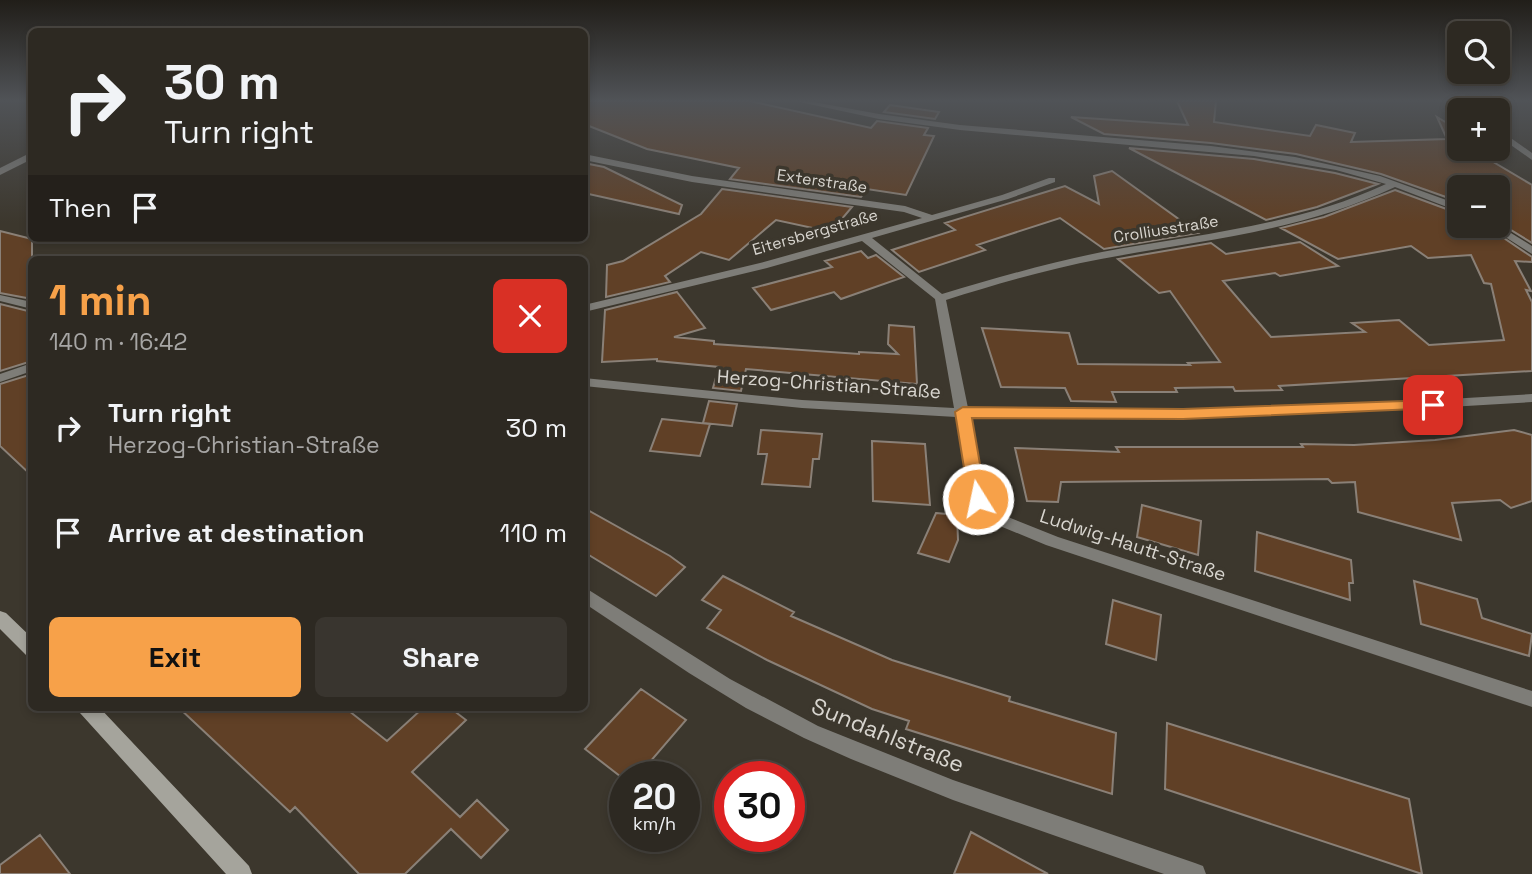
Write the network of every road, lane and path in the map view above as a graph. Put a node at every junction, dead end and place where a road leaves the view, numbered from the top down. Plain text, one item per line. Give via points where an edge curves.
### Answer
1 (1123, 142) edge
2 (1511, 142) edge
3 (28, 157) edge
4 (588, 157) edge
5 (1532, 157) edge
6 (0, 172) edge
7 (1052, 180) dead end
8 (1395, 184) junction
9 (1447, 204) edge
10 (930, 218) junction
11 (864, 237) junction
12 (1510, 237) edge
13 (1532, 251) edge
14 (0, 298) edge
15 (940, 298) junction
16 (28, 305) edge
17 (588, 308) edge
18 (28, 368) edge
19 (0, 378) edge
20 (588, 382) edge
21 (1532, 398) edge
22 (963, 412) junction
23 (588, 597) edge
24 (0, 618) edge
25 (28, 646) edge
26 (1532, 699) edge
27 (91, 711) edge
28 (242, 874) edge
29 (1195, 874) edge

1 - 8 street via 1280,156
2 - 5 street
3 - 6 street
4 - 10 street, Exterstraße via 692,179 905,209
7 - 10 street, Eitersbergstraße
8 - 9 street
8 - 15 street, Crolliusstraße via 1301,221 1101,256
10 - 11 street, Eitersbergstraße
11 - 15 street
11 - 17 street, Eitersbergstraße
12 - 13 street
14 - 16 street
15 - 22 street, Ludwig-Hautt-Straße
18 - 19 street
20 - 22 street, Herzog-Christian-Straße via 774,402
21 - 22 street, Herzog-Christian-Straße via 1265,413
22 - 26 street, Ludwig-Hautt-Straße via 978,499 988,514 1052,541
23 - 29 street, Sundahlstraße via 746,698 810,732 900,770
24 - 25 main road
27 - 28 main road

